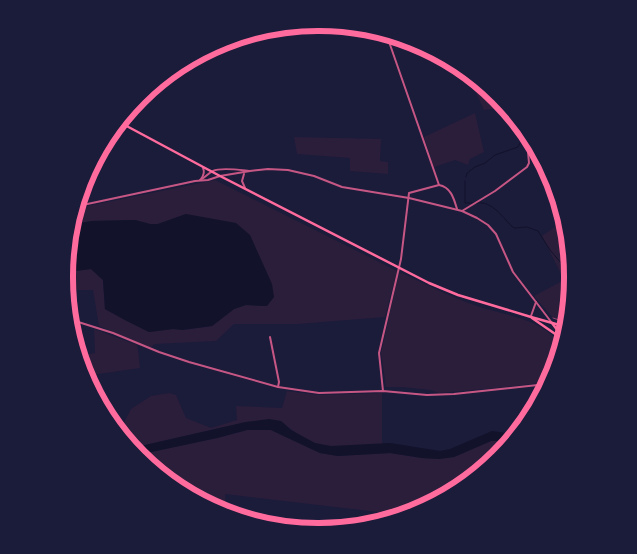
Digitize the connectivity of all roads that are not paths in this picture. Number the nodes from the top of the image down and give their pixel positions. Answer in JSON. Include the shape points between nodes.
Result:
{"nodes":[{"id":1,"x":389,"y":42,"type":"edge"},
{"id":2,"x":125,"y":125,"type":"edge"},
{"id":3,"x":529,"y":151,"type":"edge"},
{"id":4,"x":201,"y":165,"type":"junction"},
{"id":5,"x":212,"y":171,"type":"junction"},
{"id":6,"x":250,"y":171,"type":"junction"},
{"id":7,"x":245,"y":172,"type":"junction"},
{"id":8,"x":220,"y":176,"type":"junction"},
{"id":9,"x":201,"y":179,"type":"junction"},
{"id":10,"x":195,"y":181,"type":"junction"},
{"id":11,"x":439,"y":185,"type":"junction"},
{"id":12,"x":245,"y":188,"type":"junction"},
{"id":13,"x":409,"y":198,"type":"junction"},
{"id":14,"x":84,"y":205,"type":"edge"},
{"id":15,"x":457,"y":209,"type":"junction"},
{"id":16,"x":462,"y":211,"type":"junction"},
{"id":17,"x":400,"y":268,"type":"junction"},
{"id":18,"x":536,"y":302,"type":"junction"},
{"id":19,"x":530,"y":317,"type":"junction"},
{"id":20,"x":77,"y":321,"type":"edge"},
{"id":21,"x":552,"y":323,"type":"junction"},
{"id":22,"x":560,"y":325,"type":"edge"},
{"id":23,"x":558,"y":333,"type":"edge"},
{"id":24,"x":558,"y":335,"type":"edge"},
{"id":25,"x":270,"y":337,"type":"dead end"},
{"id":26,"x":540,"y":385,"type":"edge"},
{"id":27,"x":278,"y":387,"type":"junction"},
{"id":28,"x":383,"y":391,"type":"junction"}],
"edges":[{"from":1,"to":11,"type":"street"},
{"from":2,"to":4,"type":"main road"},
{"from":3,"to":16,"type":"street","via":[[527,167]]},
{"from":4,"to":5,"type":"main road"},
{"from":4,"to":9,"type":"street","via":[[204,171]]},
{"from":5,"to":6,"type":"street"},
{"from":5,"to":8,"type":"main road"},
{"from":5,"to":9,"type":"street"},
{"from":6,"to":7,"type":"street"},
{"from":6,"to":13,"type":"street","via":[[295,171],[342,187]]},
{"from":7,"to":8,"type":"street"},
{"from":7,"to":12,"type":"street","via":[[242,181]]},
{"from":8,"to":10,"type":"street"},
{"from":8,"to":12,"type":"main road"},
{"from":9,"to":10,"type":"street"},
{"from":10,"to":14,"type":"street"},
{"from":11,"to":13,"type":"street","via":[[410,193]]},
{"from":11,"to":15,"type":"street","via":[[450,192]]},
{"from":12,"to":17,"type":"main road"},
{"from":13,"to":15,"type":"street"},
{"from":13,"to":17,"type":"street"},
{"from":15,"to":16,"type":"street"},
{"from":16,"to":18,"type":"street","via":[[483,221],[496,234],[513,272]]},
{"from":17,"to":19,"type":"main road","via":[[458,295]]},
{"from":17,"to":28,"type":"street","via":[[379,353]]},
{"from":18,"to":19,"type":"street"},
{"from":18,"to":21,"type":"street"},
{"from":19,"to":21,"type":"main road"},
{"from":19,"to":24,"type":"main road"},
{"from":20,"to":27,"type":"street","via":[[167,355]]},
{"from":21,"to":22,"type":"main road"},
{"from":21,"to":23,"type":"main road"},
{"from":25,"to":27,"type":"street"},
{"from":26,"to":28,"type":"street","via":[[454,394]]},
{"from":27,"to":28,"type":"street","via":[[318,394]]}]}
